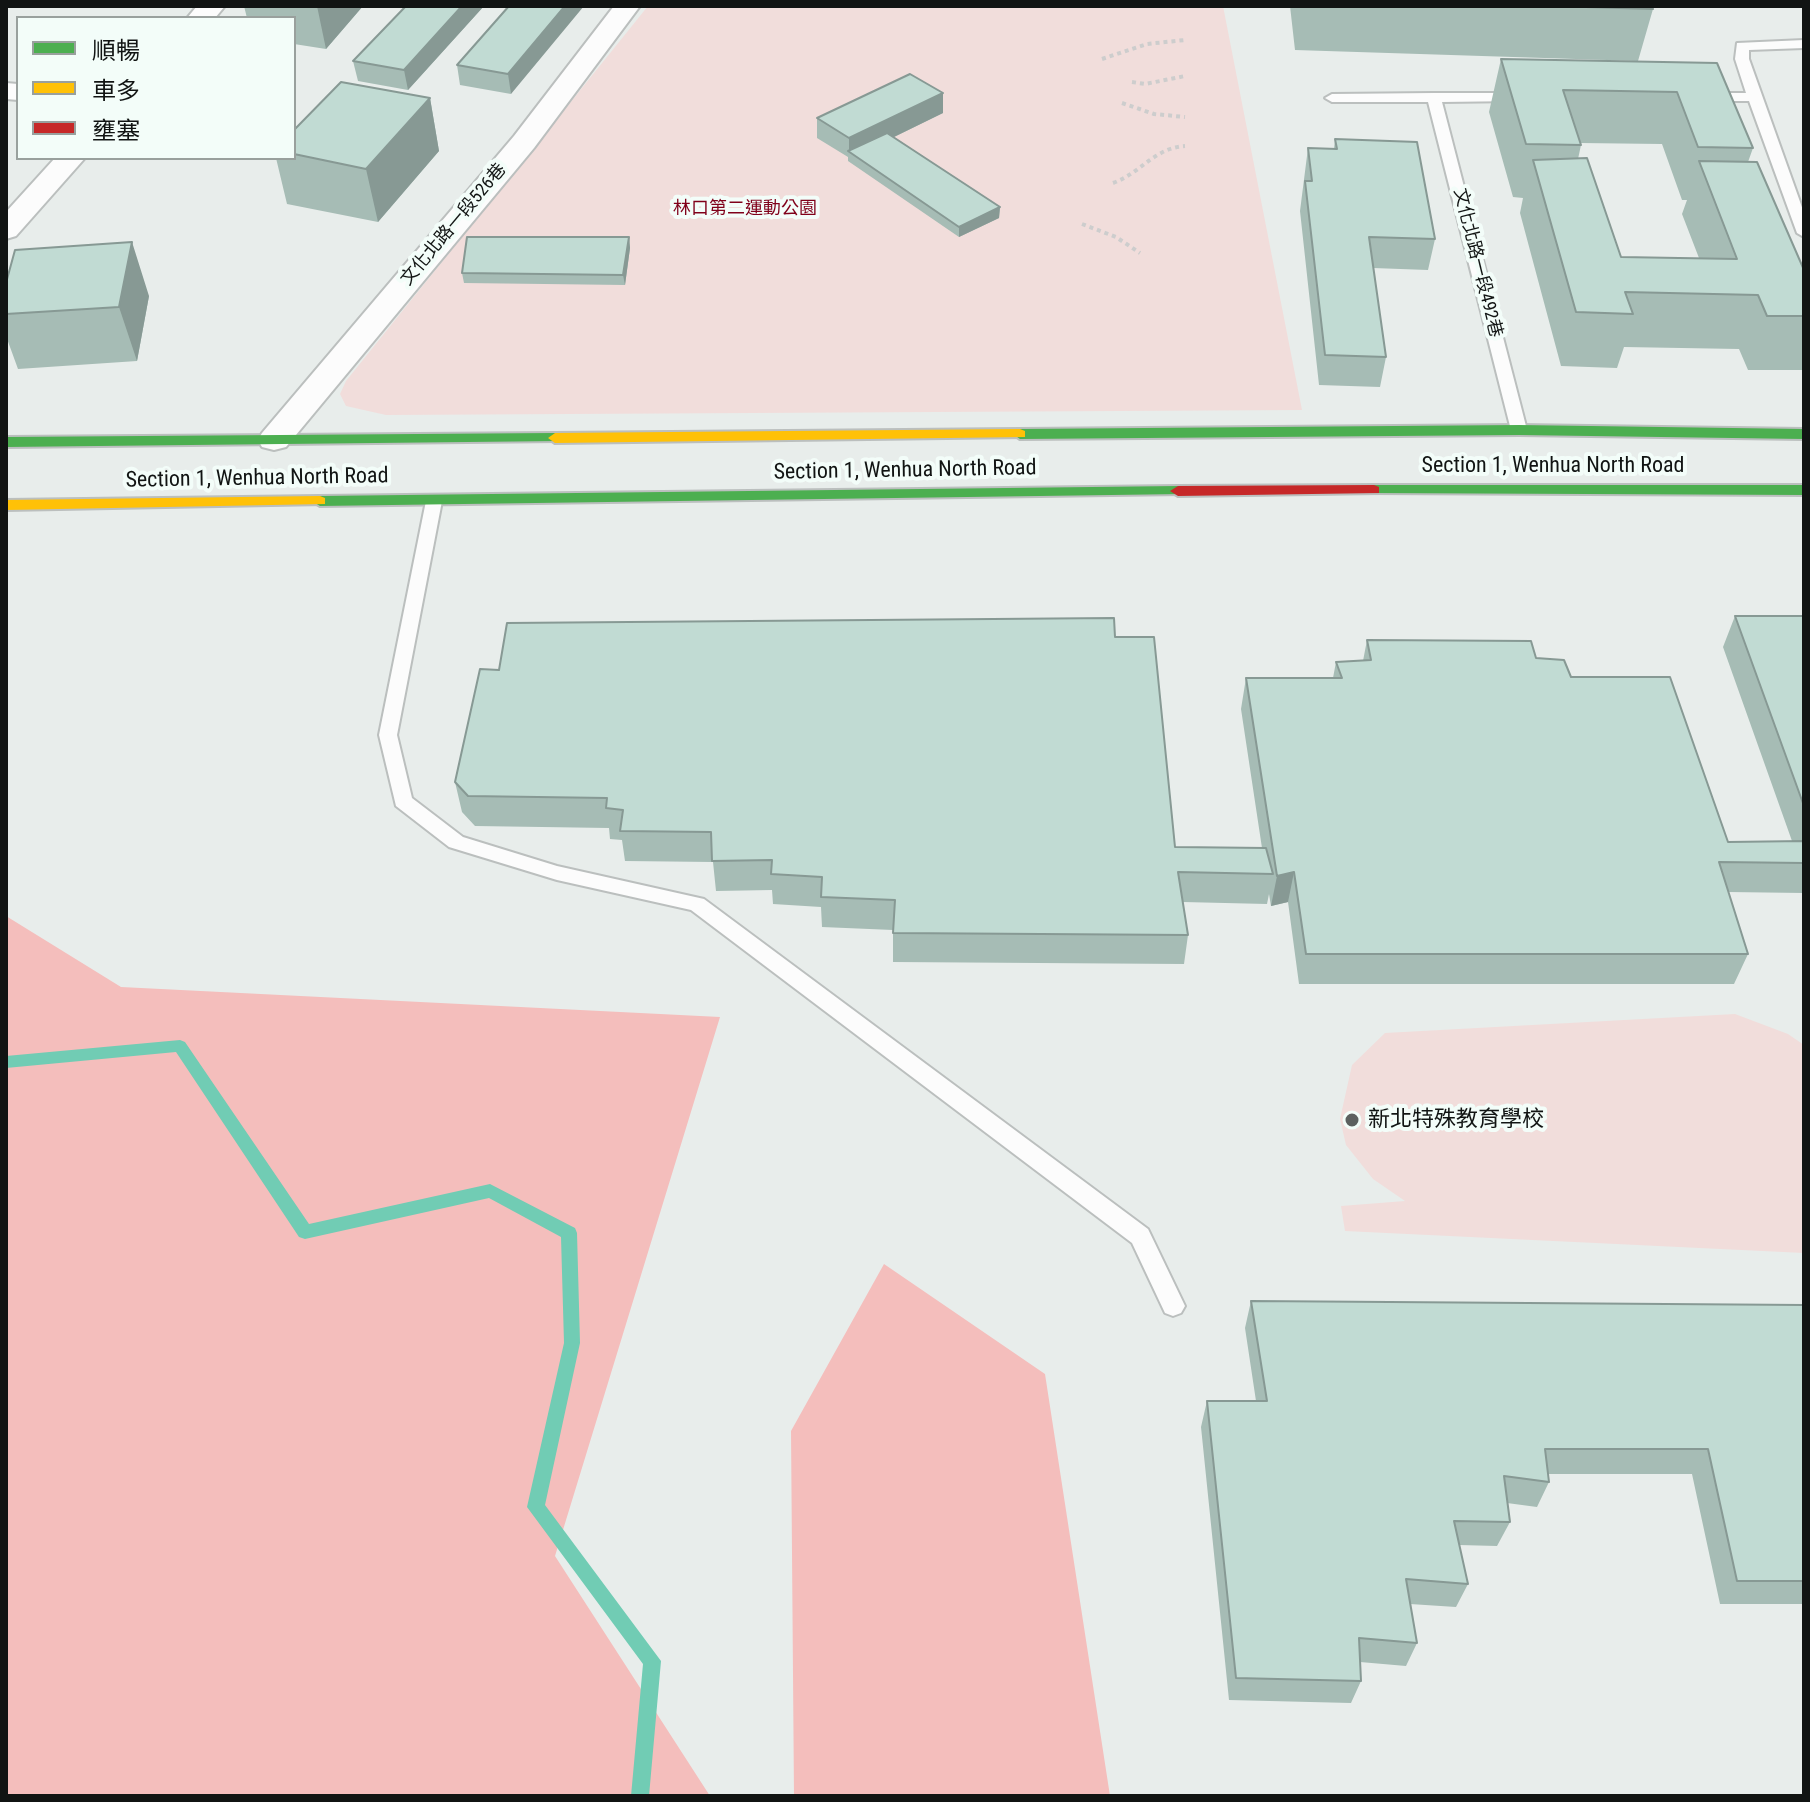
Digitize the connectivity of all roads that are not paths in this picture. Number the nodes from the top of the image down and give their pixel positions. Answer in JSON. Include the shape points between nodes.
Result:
{"nodes":[{"id":1,"x":627,"y":6,"type":"edge"},
{"id":2,"x":1804,"y":44,"type":"edge"},
{"id":3,"x":1434,"y":97,"type":"junction"},
{"id":4,"x":1541,"y":97,"type":"edge"},
{"id":5,"x":1694,"y":97,"type":"edge"},
{"id":6,"x":1755,"y":97,"type":"junction"},
{"id":7,"x":1332,"y":98,"type":"dead end"},
{"id":8,"x":69,"y":160,"type":"edge"},
{"id":9,"x":6,"y":230,"type":"edge"},
{"id":10,"x":1804,"y":233,"type":"edge"},
{"id":11,"x":1519,"y":430,"type":"junction"},
{"id":12,"x":1804,"y":434,"type":"edge"},
{"id":13,"x":274,"y":440,"type":"junction"},
{"id":14,"x":6,"y":442,"type":"edge"},
{"id":15,"x":1804,"y":490,"type":"edge"},
{"id":16,"x":434,"y":501,"type":"junction"},
{"id":17,"x":6,"y":505,"type":"edge"},
{"id":18,"x":1173,"y":1306,"type":"dead end"}],
"edges":[{"from":1,"to":13,"type":"street","name":"文化北路一段526巷","via":[[524,142]]},
{"from":2,"to":6,"type":"lane","via":[[1742,46]]},
{"from":3,"to":4,"type":"lane"},
{"from":3,"to":7,"type":"lane"},
{"from":3,"to":11,"type":"lane","name":"文化北路一段492巷"},
{"from":5,"to":6,"type":"lane"},
{"from":6,"to":10,"type":"lane"},
{"from":8,"to":9,"type":"street"},
{"from":11,"to":12,"type":"main road","name":"Section 1, Wenhua North Road"},
{"from":11,"to":13,"type":"main road","name":"Section 1, Wenhua North Road"},
{"from":13,"to":14,"type":"main road","name":"Section 1, Wenhua North Road"},
{"from":15,"to":16,"type":"main road","name":"Section 1, Wenhua North Road","via":[[1285,490]]},
{"from":16,"to":17,"type":"main road","name":"Section 1, Wenhua North Road"},
{"from":16,"to":18,"type":"lane","via":[[388,735],[403,801],[456,842],[557,873],[697,904],[1140,1236]]}]}
